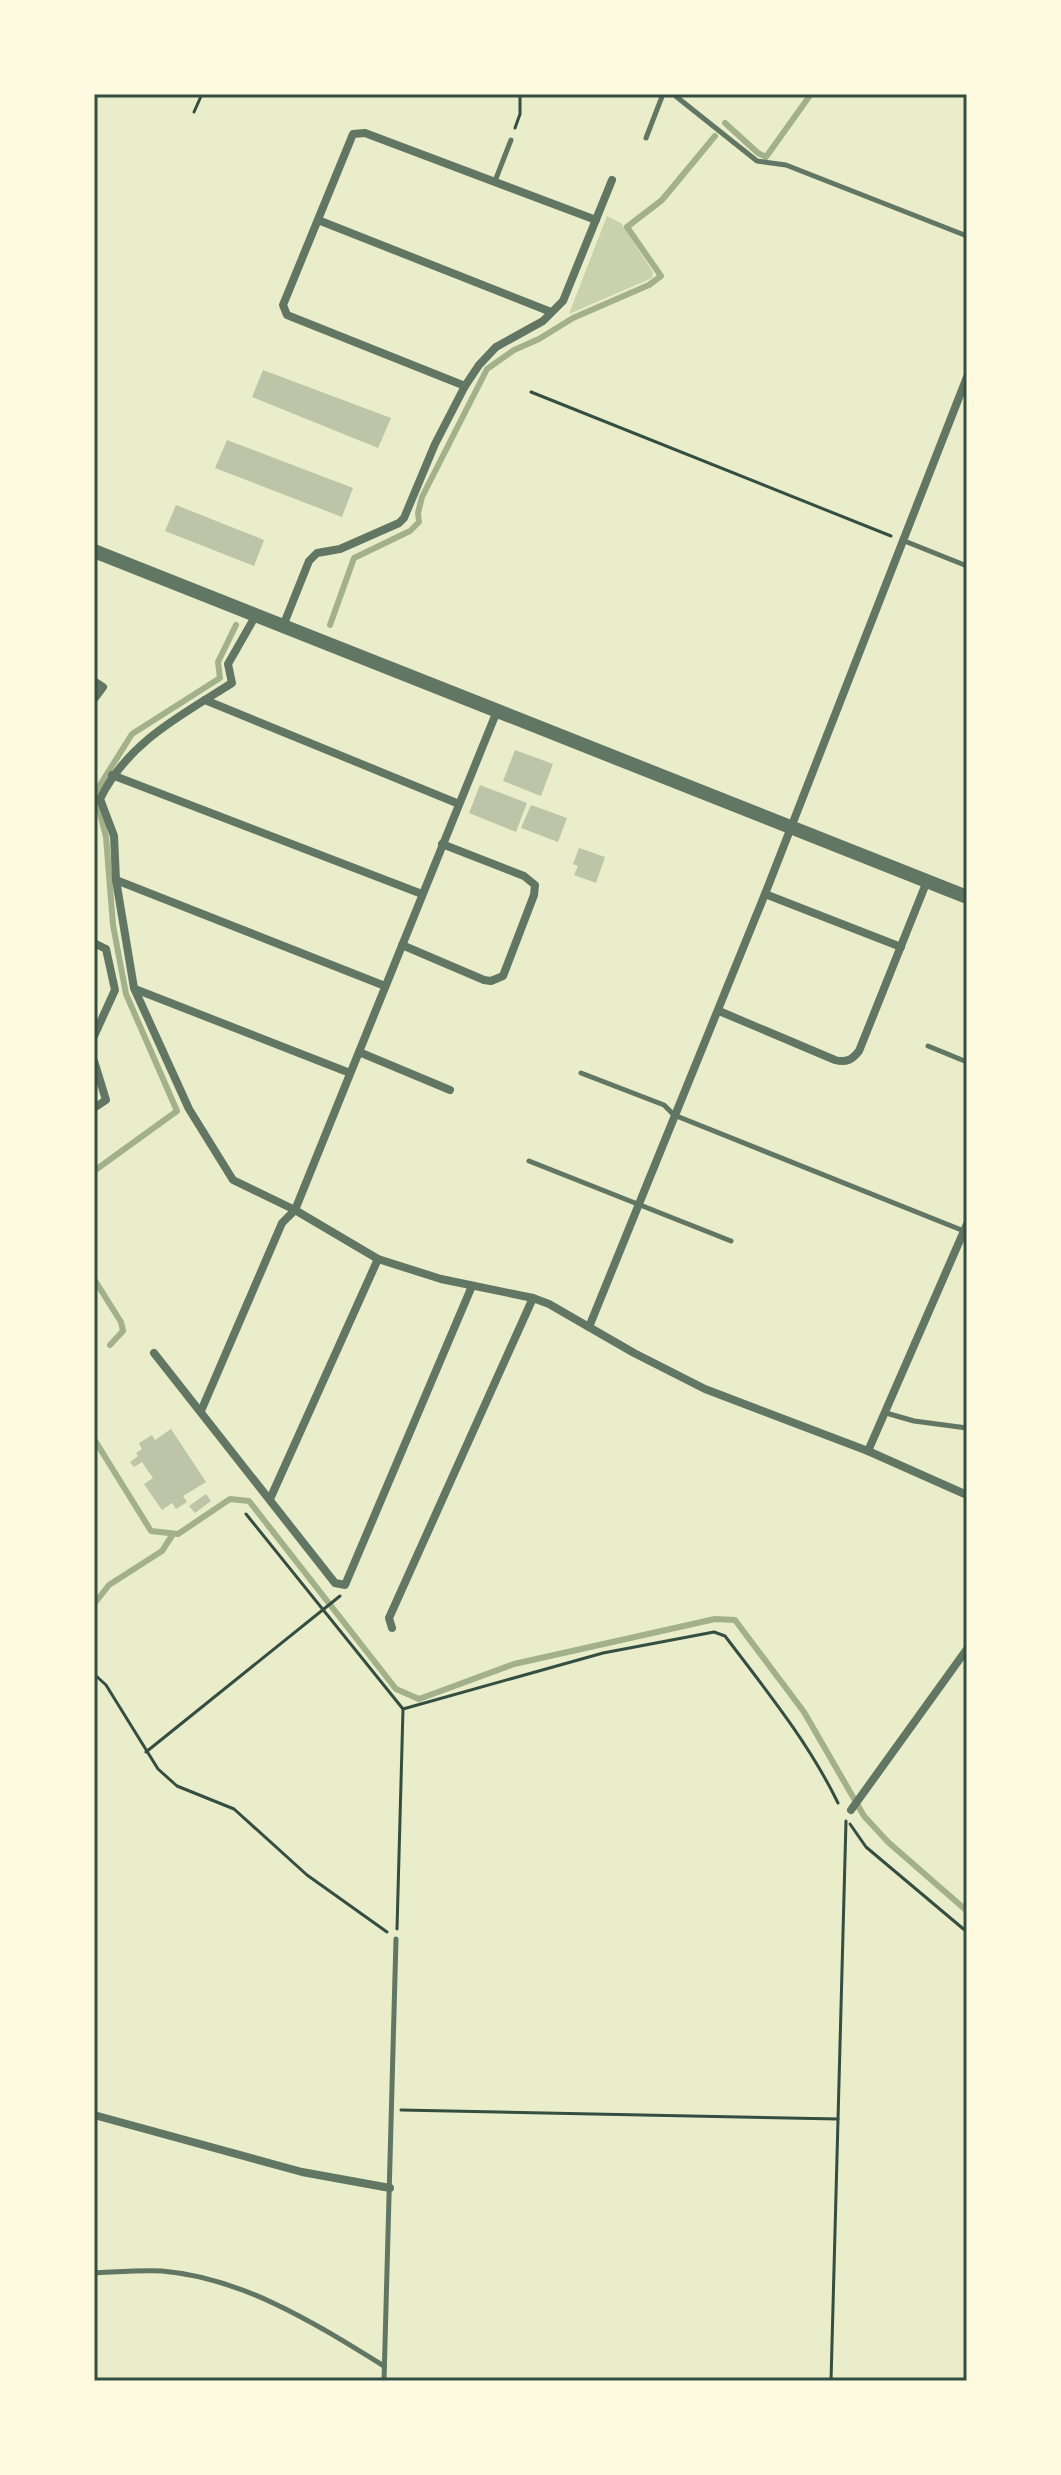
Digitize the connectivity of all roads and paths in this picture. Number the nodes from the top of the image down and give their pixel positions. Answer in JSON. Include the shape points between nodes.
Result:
{"nodes":[{"id":1,"x":202,"y":94,"type":"edge"},
{"id":2,"x":520,"y":94,"type":"edge"},
{"id":3,"x":663,"y":94,"type":"edge"},
{"id":4,"x":673,"y":94,"type":"edge"},
{"id":5,"x":194,"y":112,"type":"dead end"},
{"id":6,"x":646,"y":138,"type":"dead end"},
{"id":7,"x":511,"y":140,"type":"joint"},
{"id":8,"x":612,"y":180,"type":"dead end"},
{"id":9,"x":495,"y":182,"type":"junction"},
{"id":10,"x":318,"y":220,"type":"junction"},
{"id":11,"x":596,"y":220,"type":"junction"},
{"id":12,"x":967,"y":236,"type":"edge"},
{"id":13,"x":551,"y":312,"type":"junction"},
{"id":14,"x":967,"y":377,"type":"edge"},
{"id":15,"x":465,"y":386,"type":"junction"},
{"id":16,"x":531,"y":392,"type":"dead end"},
{"id":17,"x":964,"y":394,"type":"edge"},
{"id":18,"x":902,"y":540,"type":"junction"},
{"id":19,"x":94,"y":551,"type":"edge"},
{"id":20,"x":967,"y":566,"type":"edge"},
{"id":21,"x":257,"y":614,"type":"junction"},
{"id":22,"x":283,"y":626,"type":"junction"},
{"id":23,"x":94,"y":681,"type":"edge"},
{"id":24,"x":94,"y":699,"type":"edge"},
{"id":25,"x":205,"y":700,"type":"junction"},
{"id":26,"x":497,"y":711,"type":"junction"},
{"id":27,"x":112,"y":775,"type":"junction"},
{"id":28,"x":459,"y":804,"type":"junction"},
{"id":29,"x":791,"y":827,"type":"junction"},
{"id":30,"x":442,"y":844,"type":"junction"},
{"id":31,"x":116,"y":880,"type":"junction"},
{"id":32,"x":927,"y":881,"type":"junction"},
{"id":33,"x":422,"y":894,"type":"junction"},
{"id":34,"x":765,"y":894,"type":"junction"},
{"id":35,"x":967,"y":897,"type":"edge"},
{"id":36,"x":94,"y":943,"type":"edge"},
{"id":37,"x":402,"y":945,"type":"junction"},
{"id":38,"x":901,"y":947,"type":"junction"},
{"id":39,"x":385,"y":986,"type":"junction"},
{"id":40,"x":134,"y":988,"type":"junction"},
{"id":41,"x":719,"y":1011,"type":"junction"},
{"id":42,"x":94,"y":1036,"type":"edge"},
{"id":43,"x":928,"y":1046,"type":"dead end"},
{"id":44,"x":359,"y":1052,"type":"junction"},
{"id":45,"x":94,"y":1061,"type":"edge"},
{"id":46,"x":967,"y":1062,"type":"edge"},
{"id":47,"x":350,"y":1073,"type":"junction"},
{"id":48,"x":581,"y":1073,"type":"dead end"},
{"id":49,"x":450,"y":1090,"type":"dead end"},
{"id":50,"x":94,"y":1108,"type":"edge"},
{"id":51,"x":674,"y":1115,"type":"junction"},
{"id":52,"x":529,"y":1161,"type":"dead end"},
{"id":53,"x":640,"y":1204,"type":"junction"},
{"id":54,"x":295,"y":1210,"type":"junction"},
{"id":55,"x":966,"y":1228,"type":"edge"},
{"id":56,"x":731,"y":1241,"type":"dead end"},
{"id":57,"x":378,"y":1259,"type":"junction"},
{"id":58,"x":472,"y":1286,"type":"junction"},
{"id":59,"x":533,"y":1298,"type":"junction"},
{"id":60,"x":589,"y":1327,"type":"junction"},
{"id":61,"x":154,"y":1353,"type":"dead end"},
{"id":62,"x":201,"y":1411,"type":"junction"},
{"id":63,"x":885,"y":1413,"type":"junction"},
{"id":64,"x":967,"y":1428,"type":"edge"},
{"id":65,"x":868,"y":1451,"type":"junction"},
{"id":66,"x":967,"y":1495,"type":"edge"},
{"id":67,"x":270,"y":1499,"type":"junction"},
{"id":68,"x":246,"y":1514,"type":"dead end"},
{"id":69,"x":335,"y":1600,"type":"dead end"},
{"id":70,"x":324,"y":1609,"type":"junction"},
{"id":71,"x":392,"y":1628,"type":"dead end"},
{"id":72,"x":967,"y":1649,"type":"edge"},
{"id":73,"x":94,"y":1674,"type":"edge"},
{"id":74,"x":403,"y":1709,"type":"junction"},
{"id":75,"x":146,"y":1752,"type":"junction"},
{"id":76,"x":848,"y":1814,"type":"junction"},
{"id":77,"x":967,"y":1932,"type":"edge"},
{"id":78,"x":396,"y":1939,"type":"junction"},
{"id":79,"x":393,"y":2110,"type":"junction"},
{"id":80,"x":94,"y":2115,"type":"edge"},
{"id":81,"x":838,"y":2119,"type":"junction"},
{"id":82,"x":390,"y":2188,"type":"junction"},
{"id":83,"x":94,"y":2273,"type":"edge"},
{"id":84,"x":384,"y":2367,"type":"junction"},
{"id":85,"x":384,"y":2381,"type":"edge"},
{"id":86,"x":831,"y":2381,"type":"edge"}],
"edges":[{"from":1,"to":5,"type":"path"},
{"from":2,"to":7,"type":"path"},
{"from":3,"to":6,"type":"lane"},
{"from":4,"to":12,"type":"lane","via":[[757,161],[786,165]]},
{"from":7,"to":9,"type":"lane"},
{"from":8,"to":11,"type":"street"},
{"from":9,"to":10,"type":"street","via":[[365,133],[353,134]]},
{"from":9,"to":11,"type":"street"},
{"from":10,"to":13,"type":"street"},
{"from":10,"to":15,"type":"street","via":[[283,305],[287,315]]},
{"from":11,"to":13,"type":"street","via":[[563,301]]},
{"from":13,"to":15,"type":"street","via":[[496,347]]},
{"from":14,"to":17,"type":"street"},
{"from":15,"to":22,"type":"street","via":[[404,518],[340,549],[317,553]]},
{"from":16,"to":18,"type":"path"},
{"from":17,"to":18,"type":"street"},
{"from":18,"to":20,"type":"lane"},
{"from":18,"to":29,"type":"street"},
{"from":19,"to":21,"type":"street"},
{"from":21,"to":22,"type":"street"},
{"from":21,"to":25,"type":"street","via":[[228,664],[232,683]]},
{"from":22,"to":26,"type":"street"},
{"from":23,"to":24,"type":"street","via":[[103,687]]},
{"from":25,"to":27,"type":"street","via":[[140,744]]},
{"from":25,"to":28,"type":"street"},
{"from":26,"to":28,"type":"street"},
{"from":26,"to":29,"type":"street"},
{"from":27,"to":31,"type":"street","via":[[100,799],[114,836]]},
{"from":27,"to":33,"type":"street"},
{"from":28,"to":30,"type":"street"},
{"from":29,"to":32,"type":"street"},
{"from":29,"to":34,"type":"street"},
{"from":30,"to":33,"type":"street"},
{"from":30,"to":37,"type":"street","via":[[535,885],[503,976],[484,980]]},
{"from":31,"to":39,"type":"street"},
{"from":31,"to":40,"type":"street"},
{"from":32,"to":35,"type":"street"},
{"from":32,"to":38,"type":"street"},
{"from":33,"to":37,"type":"street"},
{"from":34,"to":38,"type":"street"},
{"from":34,"to":41,"type":"street"},
{"from":36,"to":42,"type":"street","via":[[106,949],[115,990]]},
{"from":37,"to":39,"type":"street"},
{"from":38,"to":41,"type":"street","via":[[853,1059],[835,1060]]},
{"from":39,"to":44,"type":"street"},
{"from":40,"to":47,"type":"street"},
{"from":40,"to":54,"type":"street","via":[[189,1109],[233,1180]]},
{"from":41,"to":51,"type":"street"},
{"from":43,"to":46,"type":"lane"},
{"from":44,"to":47,"type":"street"},
{"from":44,"to":49,"type":"street"},
{"from":45,"to":50,"type":"street","via":[[106,1100]]},
{"from":47,"to":54,"type":"street"},
{"from":48,"to":51,"type":"lane","via":[[664,1105]]},
{"from":51,"to":53,"type":"street"},
{"from":51,"to":55,"type":"lane"},
{"from":52,"to":53,"type":"lane"},
{"from":53,"to":56,"type":"lane"},
{"from":53,"to":60,"type":"street"},
{"from":54,"to":57,"type":"street"},
{"from":54,"to":62,"type":"street","via":[[282,1223]]},
{"from":55,"to":63,"type":"street"},
{"from":57,"to":58,"type":"street"},
{"from":57,"to":67,"type":"street"},
{"from":58,"to":59,"type":"street"},
{"from":58,"to":67,"type":"street","via":[[345,1585],[335,1583]]},
{"from":59,"to":60,"type":"street"},
{"from":59,"to":71,"type":"street","via":[[389,1618]]},
{"from":60,"to":65,"type":"street","via":[[705,1389]]},
{"from":61,"to":62,"type":"street"},
{"from":62,"to":67,"type":"street"},
{"from":63,"to":64,"type":"lane"},
{"from":63,"to":65,"type":"street"},
{"from":65,"to":66,"type":"street"},
{"from":68,"to":70,"type":"path"},
{"from":69,"to":70,"type":"path"},
{"from":70,"to":74,"type":"path"},
{"from":70,"to":75,"type":"path"},
{"from":72,"to":76,"type":"street"},
{"from":73,"to":75,"type":"path"},
{"from":74,"to":76,"type":"path","via":[[603,1653],[714,1632],[725,1636],[794,1728]]},
{"from":74,"to":78,"type":"path"},
{"from":75,"to":78,"type":"path","via":[[177,1786],[234,1809],[307,1875]]},
{"from":76,"to":77,"type":"path","via":[[866,1847]]},
{"from":76,"to":81,"type":"path"},
{"from":78,"to":79,"type":"lane"},
{"from":79,"to":81,"type":"path"},
{"from":79,"to":82,"type":"lane"},
{"from":80,"to":82,"type":"street","via":[[302,2172]]},
{"from":81,"to":86,"type":"path"},
{"from":82,"to":84,"type":"lane"},
{"from":83,"to":84,"type":"lane","via":[[164,2271],[232,2285]]},
{"from":84,"to":85,"type":"lane"}]}
